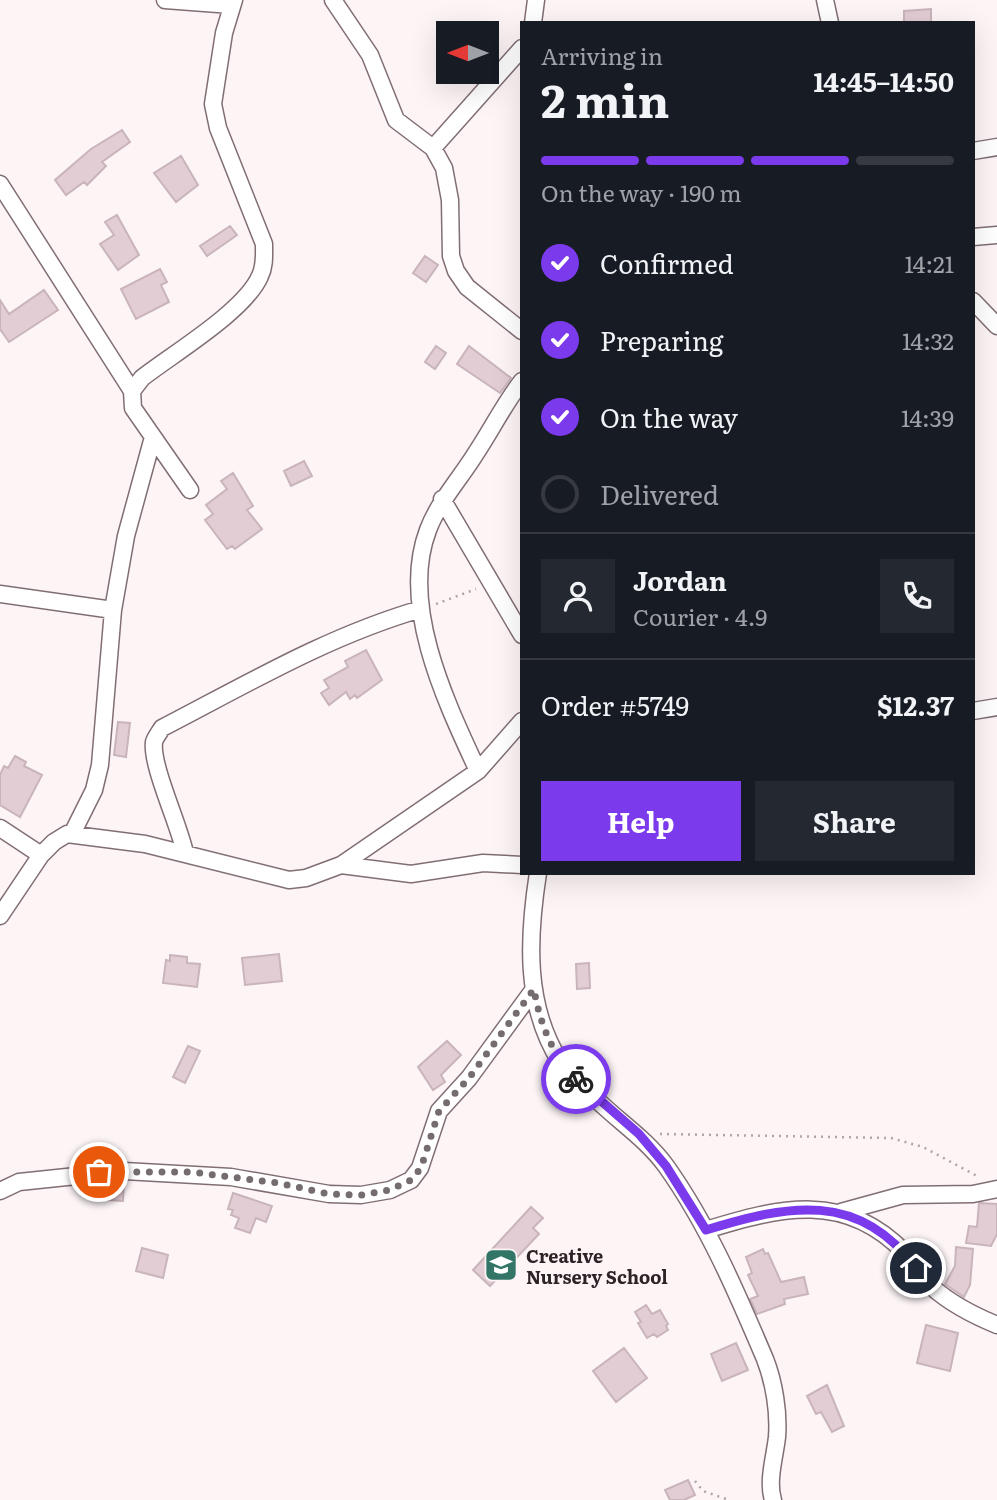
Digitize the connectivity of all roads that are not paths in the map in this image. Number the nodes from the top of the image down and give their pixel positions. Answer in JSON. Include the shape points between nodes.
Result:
{"nodes":[{"id":1,"x":165,"y":0,"type":"edge"},
{"id":2,"x":333,"y":0,"type":"edge"},
{"id":3,"x":536,"y":0,"type":"edge"},
{"id":4,"x":825,"y":0,"type":"edge"},
{"id":5,"x":232,"y":2,"type":"edge"},
{"id":6,"x":533,"y":21,"type":"edge"},
{"id":7,"x":830,"y":21,"type":"edge"},
{"id":8,"x":520,"y":50,"type":"edge"},
{"id":9,"x":997,"y":147,"type":"edge"},
{"id":10,"x":433,"y":148,"type":"junction"},
{"id":11,"x":975,"y":151,"type":"edge"},
{"id":12,"x":0,"y":184,"type":"edge"},
{"id":13,"x":997,"y":236,"type":"edge"},
{"id":14,"x":975,"y":237,"type":"edge"},
{"id":15,"x":975,"y":303,"type":"edge"},
{"id":16,"x":997,"y":326,"type":"edge"},
{"id":17,"x":520,"y":329,"type":"edge"},
{"id":18,"x":520,"y":384,"type":"edge"},
{"id":19,"x":132,"y":391,"type":"junction"},
{"id":20,"x":153,"y":437,"type":"junction"},
{"id":21,"x":190,"y":490,"type":"dead end"},
{"id":22,"x":442,"y":499,"type":"junction"},
{"id":23,"x":0,"y":594,"type":"edge"},
{"id":24,"x":113,"y":610,"type":"junction"},
{"id":25,"x":421,"y":610,"type":"junction"},
{"id":26,"x":520,"y":632,"type":"edge"},
{"id":27,"x":997,"y":707,"type":"edge"},
{"id":28,"x":975,"y":711,"type":"edge"},
{"id":29,"x":520,"y":723,"type":"edge"},
{"id":30,"x":478,"y":771,"type":"junction"},
{"id":31,"x":0,"y":828,"type":"edge"},
{"id":32,"x":72,"y":834,"type":"junction"},
{"id":33,"x":185,"y":853,"type":"junction"},
{"id":34,"x":41,"y":855,"type":"junction"},
{"id":35,"x":341,"y":865,"type":"junction"},
{"id":36,"x":520,"y":865,"type":"edge"},
{"id":37,"x":538,"y":875,"type":"edge"},
{"id":38,"x":0,"y":916,"type":"edge"},
{"id":39,"x":534,"y":989,"type":"junction"},
{"id":40,"x":997,"y":1189,"type":"edge"},
{"id":41,"x":0,"y":1191,"type":"edge"},
{"id":42,"x":841,"y":1212,"type":"junction"},
{"id":43,"x":706,"y":1230,"type":"junction"},
{"id":44,"x":997,"y":1325,"type":"edge"},
{"id":45,"x":773,"y":1500,"type":"edge"}],
"edges":[{"from":1,"to":5,"type":"street"},
{"from":2,"to":10,"type":"street","via":[[370,55],[397,120]]},
{"from":3,"to":6,"type":"street"},
{"from":4,"to":7,"type":"street"},
{"from":5,"to":19,"type":"street","via":[[213,104],[218,128],[264,244],[264,262],[259,278],[233,310],[142,378]]},
{"from":8,"to":10,"type":"street"},
{"from":9,"to":11,"type":"street"},
{"from":10,"to":17,"type":"street","via":[[444,168],[450,200],[451,256],[456,271],[467,287]]},
{"from":12,"to":19,"type":"street"},
{"from":13,"to":14,"type":"street"},
{"from":15,"to":16,"type":"street"},
{"from":18,"to":22,"type":"street"},
{"from":19,"to":20,"type":"street","via":[[133,408]]},
{"from":20,"to":21,"type":"street"},
{"from":20,"to":24,"type":"street","via":[[126,537]]},
{"from":22,"to":25,"type":"street","via":[[427,532],[421,562]]},
{"from":22,"to":26,"type":"street"},
{"from":23,"to":24,"type":"street"},
{"from":24,"to":32,"type":"street","via":[[100,765],[94,790]]},
{"from":25,"to":30,"type":"street","via":[[437,674]]},
{"from":25,"to":33,"type":"street","via":[[375,623],[311,650],[162,728],[154,740],[155,757]]},
{"from":27,"to":28,"type":"street"},
{"from":29,"to":30,"type":"street"},
{"from":30,"to":35,"type":"street"},
{"from":31,"to":34,"type":"street"},
{"from":32,"to":33,"type":"street"},
{"from":32,"to":34,"type":"street","via":[[59,837]]},
{"from":33,"to":35,"type":"street","via":[[289,880]]},
{"from":34,"to":38,"type":"street"},
{"from":35,"to":36,"type":"street","via":[[411,874],[483,863]]},
{"from":37,"to":39,"type":"street","via":[[531,945]]},
{"from":39,"to":41,"type":"street","via":[[439,1111],[421,1168],[411,1180],[390,1190],[329,1194],[231,1177],[124,1171],[19,1182]]},
{"from":39,"to":43,"type":"street","via":[[545,1031],[563,1065],[639,1134],[666,1166]]},
{"from":40,"to":42,"type":"street","via":[[903,1195]]},
{"from":42,"to":43,"type":"street","via":[[795,1208]]},
{"from":42,"to":44,"type":"street","via":[[886,1236],[950,1301]]},
{"from":43,"to":45,"type":"street","via":[[766,1362],[773,1388],[777,1433]]}]}
